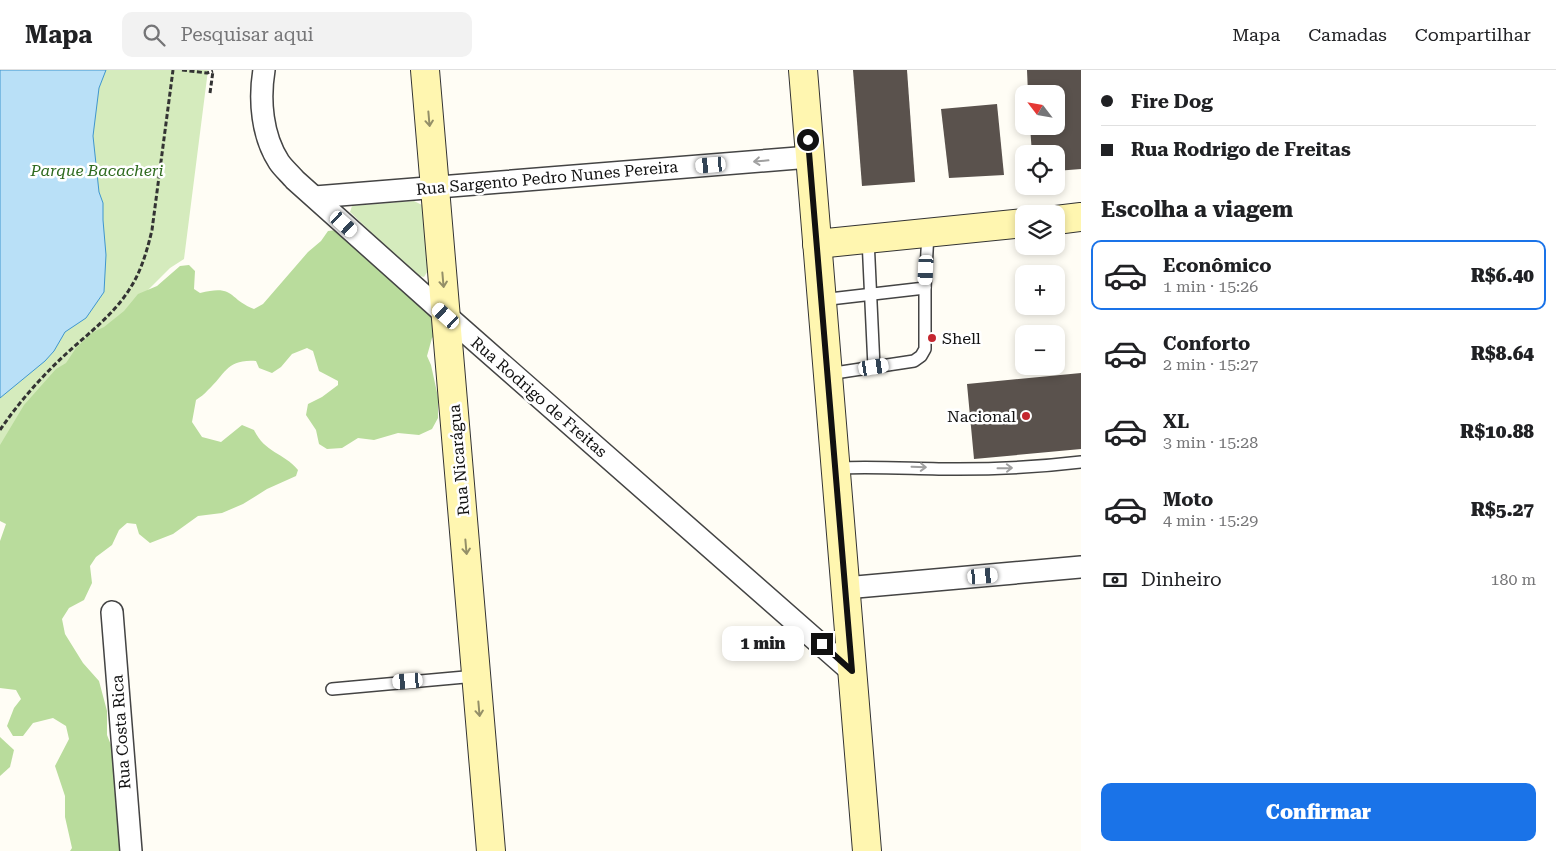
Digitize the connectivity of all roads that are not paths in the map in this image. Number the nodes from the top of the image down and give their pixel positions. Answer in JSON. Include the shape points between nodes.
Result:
{"nodes":[{"id":1,"x":264,"y":70,"type":"edge"},
{"id":2,"x":425,"y":70,"type":"edge"},
{"id":3,"x":803,"y":70,"type":"edge"},
{"id":4,"x":810,"y":157,"type":"junction"},
{"id":5,"x":435,"y":188,"type":"junction"},
{"id":6,"x":315,"y":198,"type":"junction"},
{"id":7,"x":1081,"y":218,"type":"edge"},
{"id":8,"x":1065,"y":219,"type":"edge"},
{"id":9,"x":1015,"y":224,"type":"edge"},
{"id":10,"x":928,"y":233,"type":"junction"},
{"id":11,"x":868,"y":239,"type":"junction"},
{"id":12,"x":817,"y":244,"type":"junction"},
{"id":13,"x":925,"y":288,"type":"junction"},
{"id":14,"x":870,"y":295,"type":"junction"},
{"id":15,"x":821,"y":300,"type":"junction"},
{"id":16,"x":446,"y":316,"type":"junction"},
{"id":17,"x":874,"y":367,"type":"junction"},
{"id":18,"x":828,"y":374,"type":"junction"},
{"id":19,"x":1081,"y":462,"type":"edge"},
{"id":20,"x":835,"y":468,"type":"junction"},
{"id":21,"x":1081,"y":567,"type":"edge"},
{"id":22,"x":845,"y":588,"type":"junction"},
{"id":23,"x":112,"y":612,"type":"dead end"},
{"id":24,"x":852,"y":671,"type":"junction"},
{"id":25,"x":476,"y":676,"type":"junction"},
{"id":26,"x":332,"y":689,"type":"dead end"},
{"id":27,"x":131,"y":851,"type":"edge"},
{"id":28,"x":491,"y":851,"type":"edge"},
{"id":29,"x":866,"y":851,"type":"edge"}],
"edges":[{"from":1,"to":6,"type":"street","name":"Rua Rodrigo de Freitas","via":[[262,99],[270,143],[279,162]]},
{"from":2,"to":5,"type":"main road","name":"Rua Nicarágua","one_way":true},
{"from":3,"to":4,"type":"main road"},
{"from":4,"to":5,"type":"street","name":"Rua Sargento Pedro Nunes Pereira","one_way":true},
{"from":4,"to":12,"type":"main road"},
{"from":5,"to":6,"type":"street","name":"Rua Sargento Pedro Nunes Pereira"},
{"from":5,"to":16,"type":"main road","name":"Rua Nicarágua","one_way":true},
{"from":6,"to":16,"type":"street","name":"Rua Rodrigo de Freitas"},
{"from":7,"to":8,"type":"main road"},
{"from":9,"to":10,"type":"main road"},
{"from":10,"to":11,"type":"main road"},
{"from":10,"to":13,"type":"lane"},
{"from":11,"to":12,"type":"main road"},
{"from":11,"to":14,"type":"lane"},
{"from":12,"to":15,"type":"main road"},
{"from":13,"to":14,"type":"lane"},
{"from":13,"to":17,"type":"lane","via":[[925,349],[921,356],[914,361]]},
{"from":14,"to":15,"type":"lane"},
{"from":14,"to":17,"type":"lane"},
{"from":15,"to":18,"type":"main road"},
{"from":16,"to":24,"type":"street","name":"Rua Rodrigo de Freitas"},
{"from":16,"to":25,"type":"main road","name":"Rua Nicarágua","one_way":true},
{"from":17,"to":18,"type":"lane"},
{"from":18,"to":20,"type":"main road"},
{"from":20,"to":19,"type":"lane","one_way":true,"via":[[956,469]]},
{"from":20,"to":22,"type":"main road"},
{"from":21,"to":22,"type":"street"},
{"from":22,"to":24,"type":"main road"},
{"from":23,"to":27,"type":"street","name":"Rua Costa Rica"},
{"from":24,"to":29,"type":"main road"},
{"from":25,"to":26,"type":"lane"},
{"from":25,"to":28,"type":"main road","name":"Rua Nicarágua","one_way":true}]}
